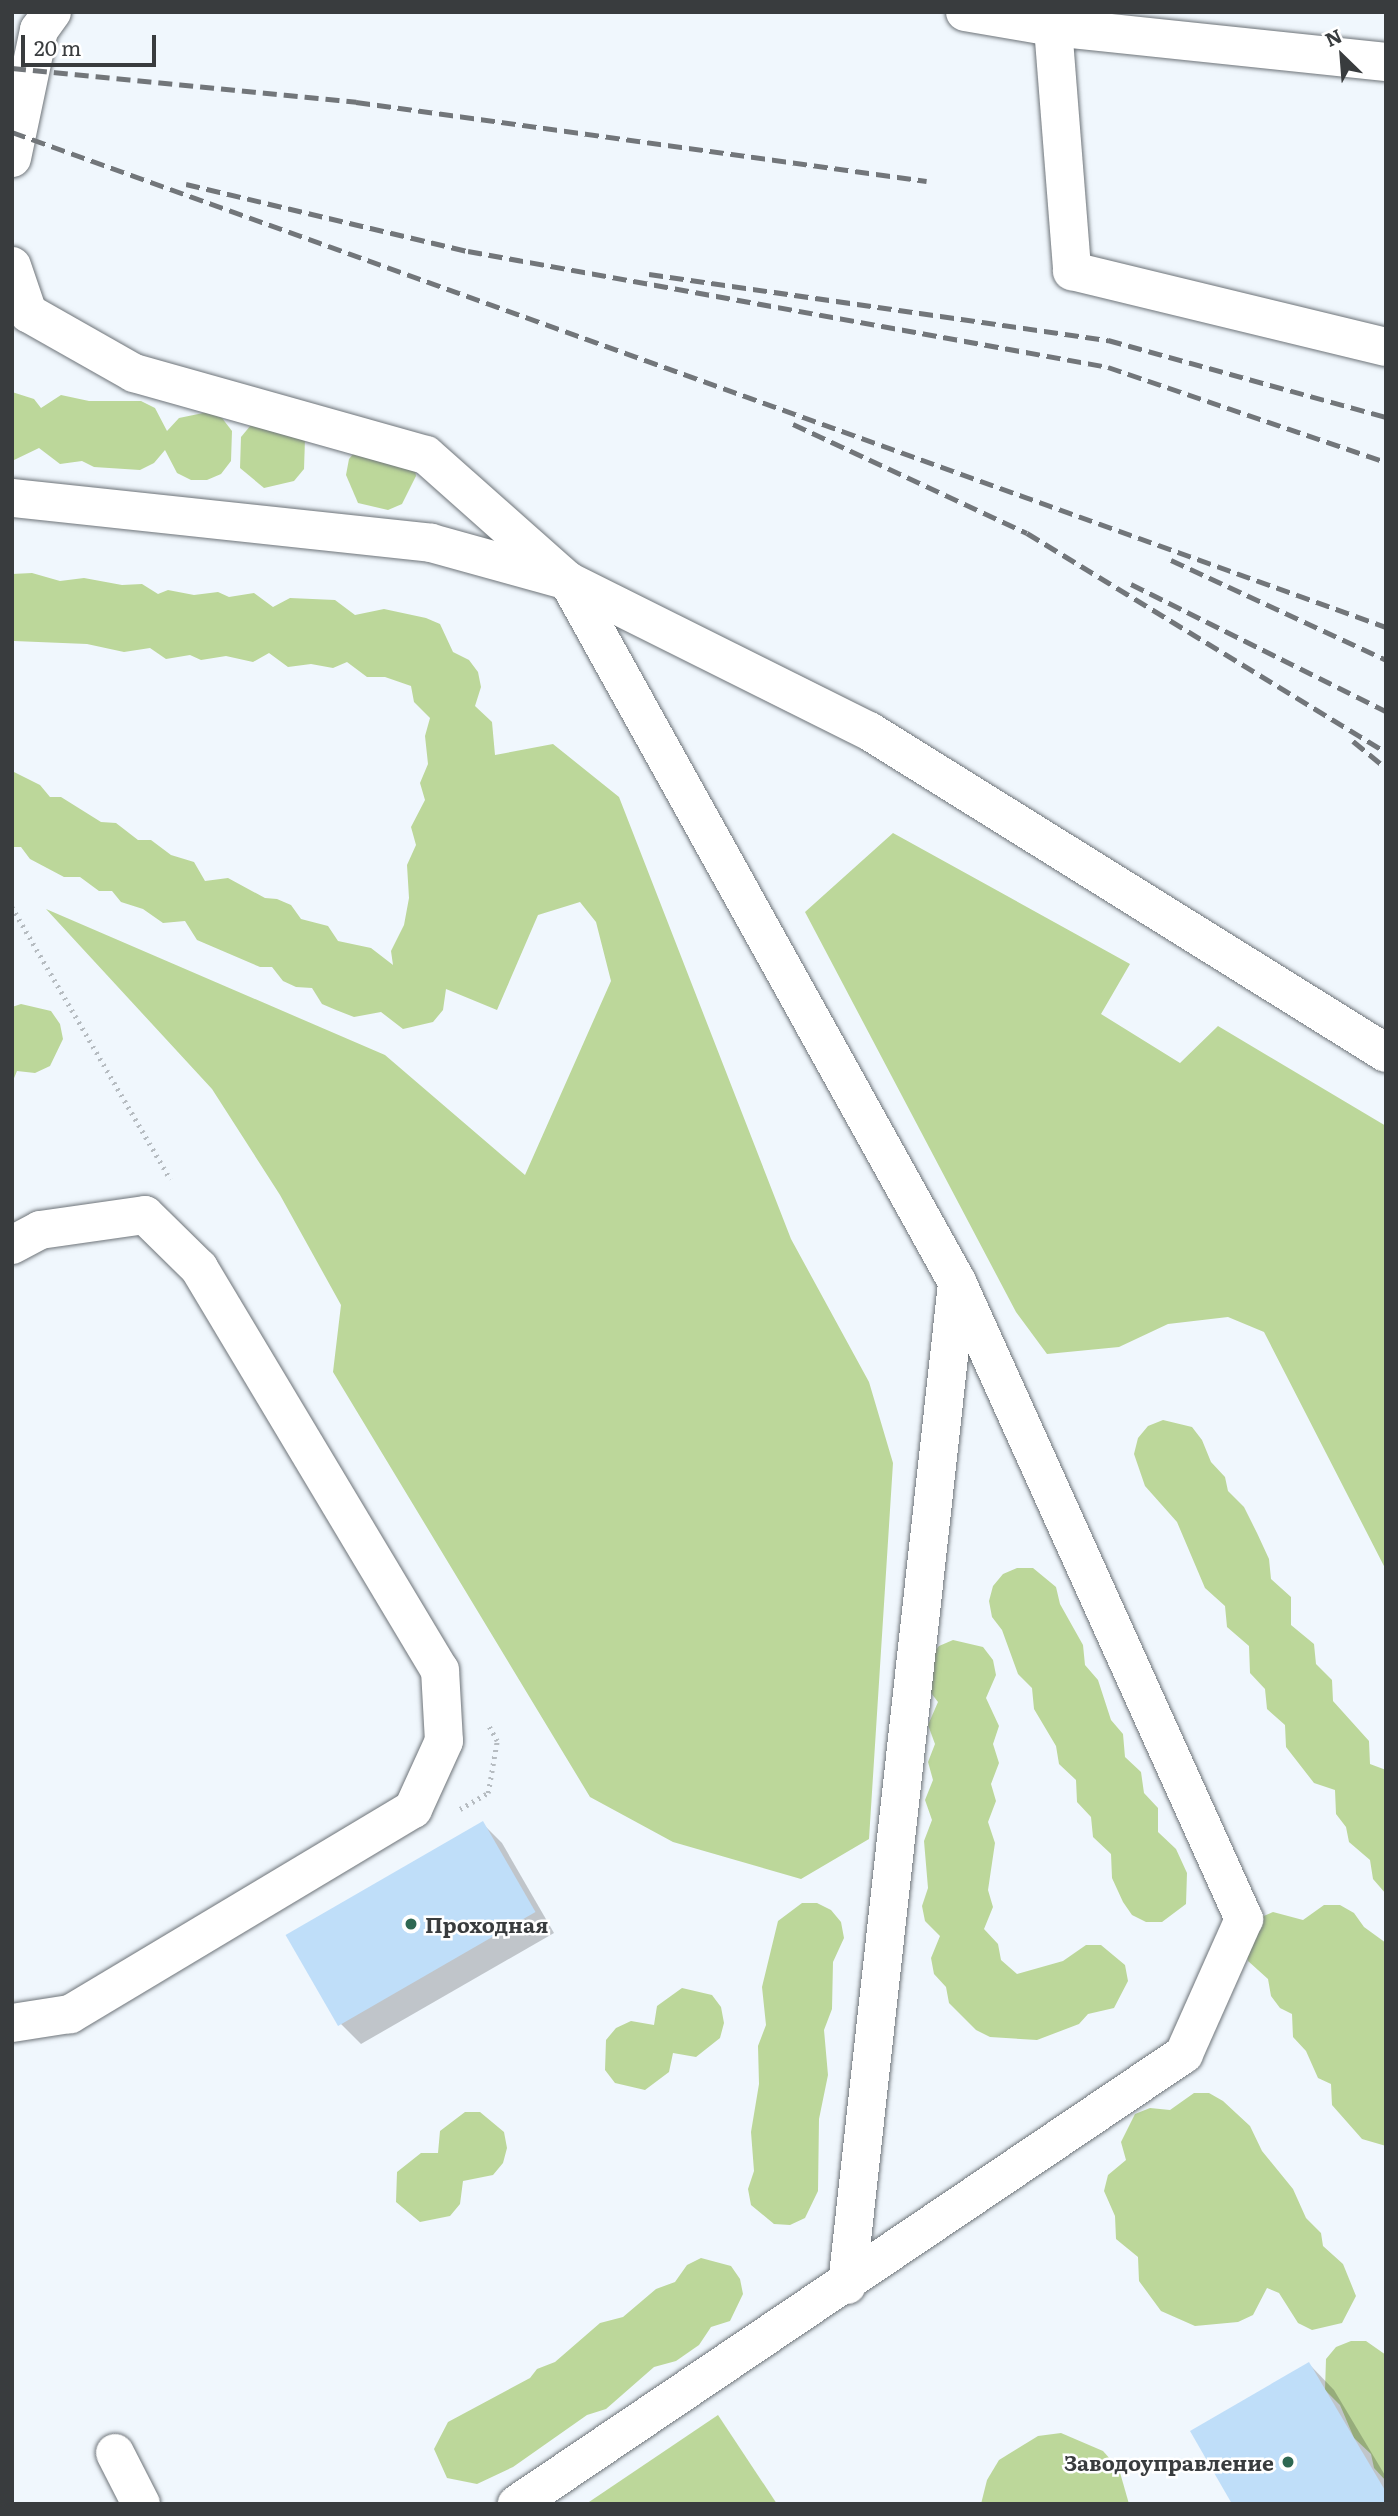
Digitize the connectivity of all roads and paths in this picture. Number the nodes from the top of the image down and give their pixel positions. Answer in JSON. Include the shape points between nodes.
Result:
{"nodes":[{"id":1,"x":965,"y":12,"type":"edge"},
{"id":2,"x":46,"y":18,"type":"edge"},
{"id":3,"x":1053,"y":27,"type":"junction"},
{"id":4,"x":1386,"y":38,"type":"edge"},
{"id":5,"x":1328,"y":55,"type":"junction"},
{"id":6,"x":1386,"y":62,"type":"edge"},
{"id":7,"x":12,"y":158,"type":"edge"},
{"id":8,"x":12,"y":266,"type":"edge"},
{"id":9,"x":1386,"y":348,"type":"edge"},
{"id":10,"x":12,"y":498,"type":"edge"},
{"id":11,"x":568,"y":581,"type":"junction"},
{"id":12,"x":1386,"y":1053,"type":"edge"},
{"id":13,"x":12,"y":1245,"type":"edge"},
{"id":14,"x":957,"y":1282,"type":"junction"},
{"id":15,"x":12,"y":2023,"type":"edge"},
{"id":16,"x":846,"y":2286,"type":"junction"},
{"id":17,"x":115,"y":2453,"type":"dead end"},
{"id":18,"x":141,"y":2504,"type":"edge"},
{"id":19,"x":517,"y":2504,"type":"edge"}],
"edges":[{"from":1,"to":3,"type":"lane"},
{"from":2,"to":7,"type":"lane"},
{"from":3,"to":5,"type":"lane"},
{"from":3,"to":9,"type":"lane","via":[[1072,271]]},
{"from":4,"to":5,"type":"lane"},
{"from":5,"to":6,"type":"lane"},
{"from":8,"to":11,"type":"lane","via":[[28,313],[134,373],[426,455]]},
{"from":10,"to":11,"type":"lane","via":[[430,543]]},
{"from":11,"to":12,"type":"lane","via":[[869,731]]},
{"from":11,"to":14,"type":"lane"},
{"from":13,"to":15,"type":"lane","via":[[40,1230],[145,1215],[199,1268],[440,1670],[444,1741],[413,1810],[69,2014]]},
{"from":14,"to":16,"type":"lane"},
{"from":14,"to":16,"type":"lane","via":[[1244,1919],[1184,2054]]},
{"from":16,"to":19,"type":"lane"},
{"from":17,"to":18,"type":"lane"}]}
